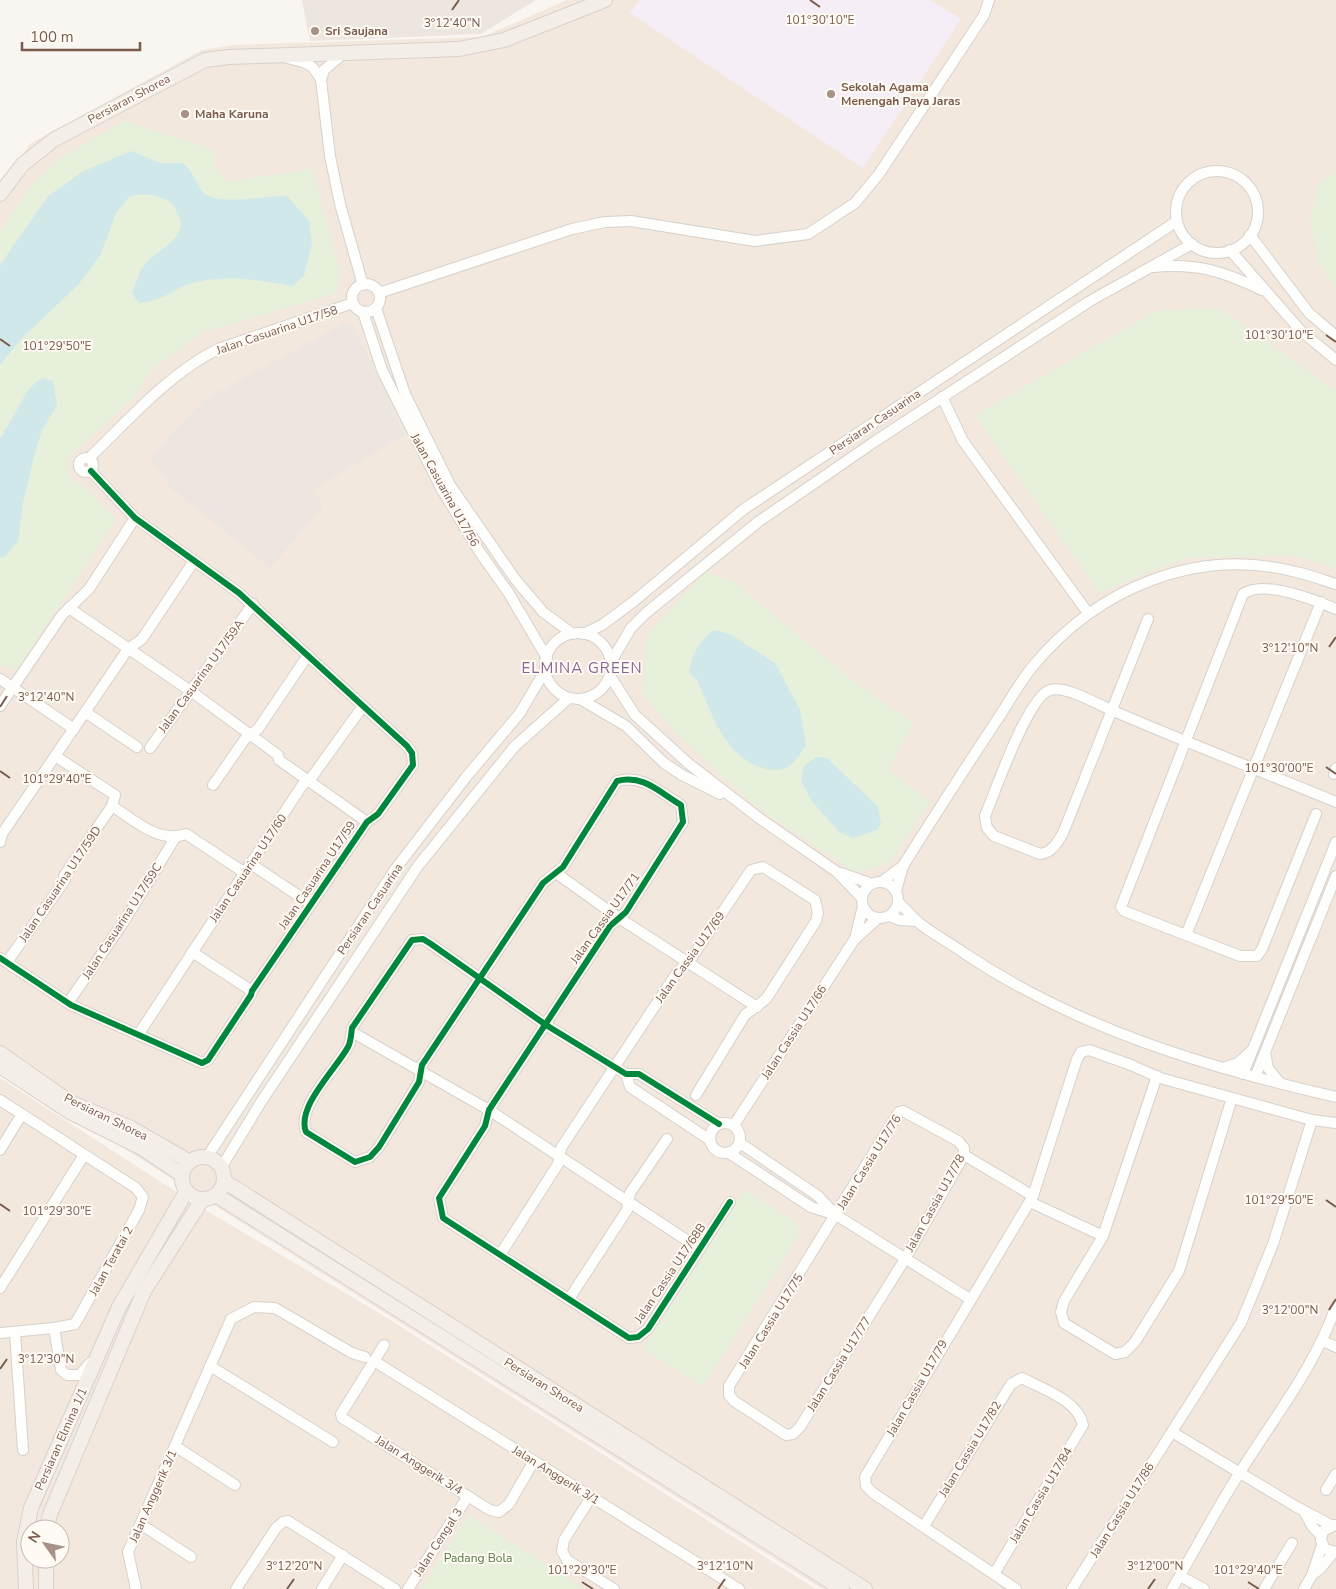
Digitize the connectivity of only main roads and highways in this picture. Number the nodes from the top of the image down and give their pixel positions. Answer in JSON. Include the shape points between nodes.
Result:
{"nodes":[{"id":1,"x":605,"y":0,"type":"edge"},
{"id":2,"x":0,"y":194,"type":"edge"},
{"id":3,"x":0,"y":1053,"type":"edge"},
{"id":4,"x":0,"y":1066,"type":"edge"},
{"id":5,"x":190,"y":1162,"type":"junction"},
{"id":6,"x":223,"y":1174,"type":"junction"},
{"id":7,"x":182,"y":1175,"type":"junction"},
{"id":8,"x":186,"y":1192,"type":"junction"},
{"id":9,"x":216,"y":1195,"type":"junction"},
{"id":10,"x":202,"y":1200,"type":"junction"},
{"id":11,"x":48,"y":1519,"type":"edge"},
{"id":12,"x":46,"y":1569,"type":"edge"},
{"id":13,"x":26,"y":1589,"type":"edge"},
{"id":14,"x":46,"y":1589,"type":"edge"},
{"id":15,"x":842,"y":1589,"type":"edge"},
{"id":16,"x":865,"y":1589,"type":"edge"}],
"edges":[{"from":1,"to":2,"type":"main road","name":"Persiaran Shorea","via":[[504,40],[459,49],[205,60],[55,138],[23,164]]},
{"from":3,"to":5,"type":"main road","name":"Persiaran Shorea","via":[[70,1102],[131,1128]]},
{"from":4,"to":7,"type":"main road","name":"Persiaran Shorea","via":[[70,1112],[142,1148]]},
{"from":5,"to":6,"type":"main road","via":[[207,1158]]},
{"from":5,"to":7,"type":"main road"},
{"from":6,"to":9,"type":"main road"},
{"from":6,"to":16,"type":"main road","name":"Persiaran Shorea"},
{"from":7,"to":8,"type":"main road"},
{"from":8,"to":10,"type":"main road"},
{"from":8,"to":13,"type":"main road","name":"Persiaran Elmina 1/1","via":[[119,1307],[27,1519],[24,1542]]},
{"from":9,"to":10,"type":"main road"},
{"from":9,"to":15,"type":"main road","name":"Persiaran Shorea"},
{"from":10,"to":11,"type":"main road","name":"Persiaran Elmina 1/1","via":[[144,1291]]},
{"from":12,"to":14,"type":"main road"}]}
